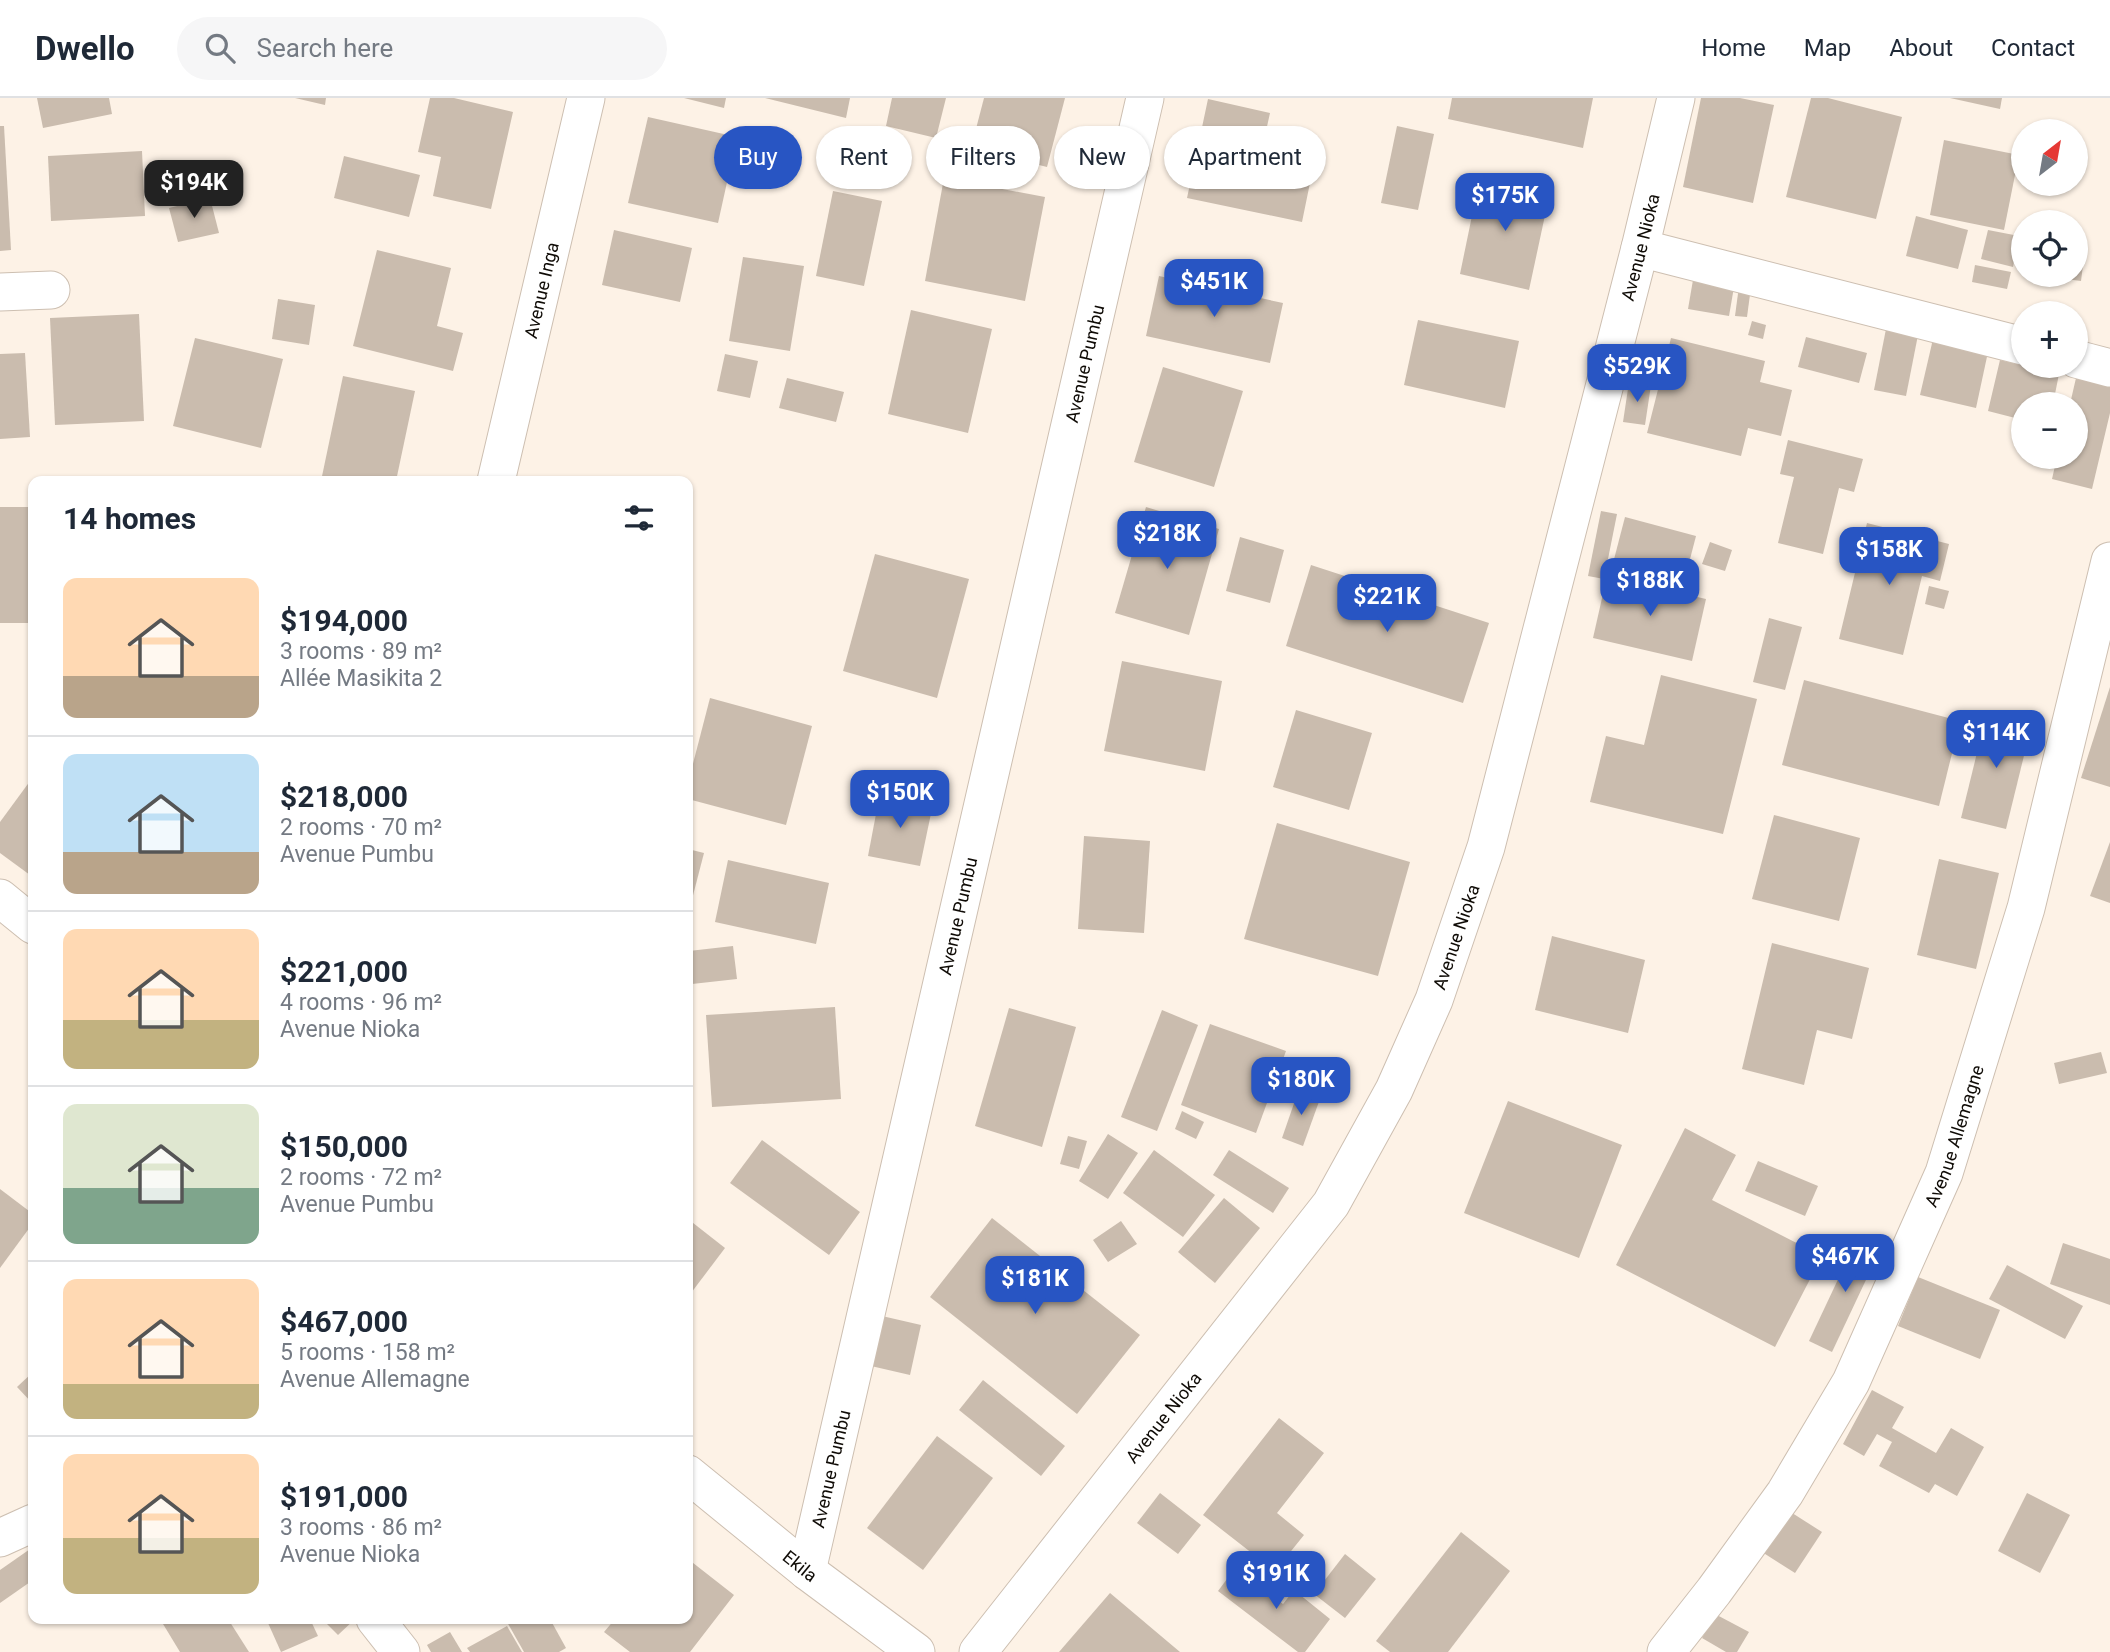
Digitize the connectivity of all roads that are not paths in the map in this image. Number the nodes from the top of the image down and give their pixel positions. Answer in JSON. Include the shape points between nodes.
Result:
{"nodes":[{"id":1,"x":586,"y":98,"type":"edge"},
{"id":2,"x":1145,"y":98,"type":"edge"},
{"id":3,"x":1676,"y":98,"type":"edge"},
{"id":4,"x":1640,"y":248,"type":"junction"},
{"id":5,"x":51,"y":290,"type":"dead end"},
{"id":6,"x":0,"y":292,"type":"edge"},
{"id":7,"x":2011,"y":342,"type":"edge"},
{"id":8,"x":2088,"y":362,"type":"edge"},
{"id":9,"x":2110,"y":368,"type":"edge"},
{"id":10,"x":497,"y":476,"type":"edge"},
{"id":11,"x":2110,"y":561,"type":"edge"},
{"id":12,"x":0,"y":898,"type":"edge"},
{"id":13,"x":28,"y":921,"type":"edge"},
{"id":14,"x":693,"y":1478,"type":"edge"},
{"id":15,"x":28,"y":1525,"type":"edge"},
{"id":16,"x":0,"y":1538,"type":"edge"},
{"id":17,"x":807,"y":1571,"type":"junction"},
{"id":18,"x":379,"y":1624,"type":"edge"},
{"id":19,"x":401,"y":1652,"type":"edge"},
{"id":20,"x":916,"y":1652,"type":"edge"},
{"id":21,"x":978,"y":1652,"type":"edge"},
{"id":22,"x":1666,"y":1652,"type":"edge"}],
"edges":[{"from":1,"to":10,"type":"street","name":"Avenue Inga"},
{"from":2,"to":17,"type":"street","name":"Avenue Pumbu"},
{"from":3,"to":4,"type":"street","name":"Avenue Nioka"},
{"from":4,"to":7,"type":"street"},
{"from":4,"to":21,"type":"street","name":"Avenue Nioka","via":[[1486,847],[1434,1000],[1394,1090],[1331,1203]]},
{"from":5,"to":6,"type":"street"},
{"from":8,"to":9,"type":"street"},
{"from":11,"to":22,"type":"street","name":"Avenue Allemagne","via":[[2026,908],[1944,1173],[1851,1382],[1784,1493]]},
{"from":12,"to":13,"type":"street"},
{"from":14,"to":17,"type":"street","name":"Ekila"},
{"from":15,"to":16,"type":"street"},
{"from":17,"to":20,"type":"street","name":"Ekila"},
{"from":18,"to":19,"type":"street"}]}
